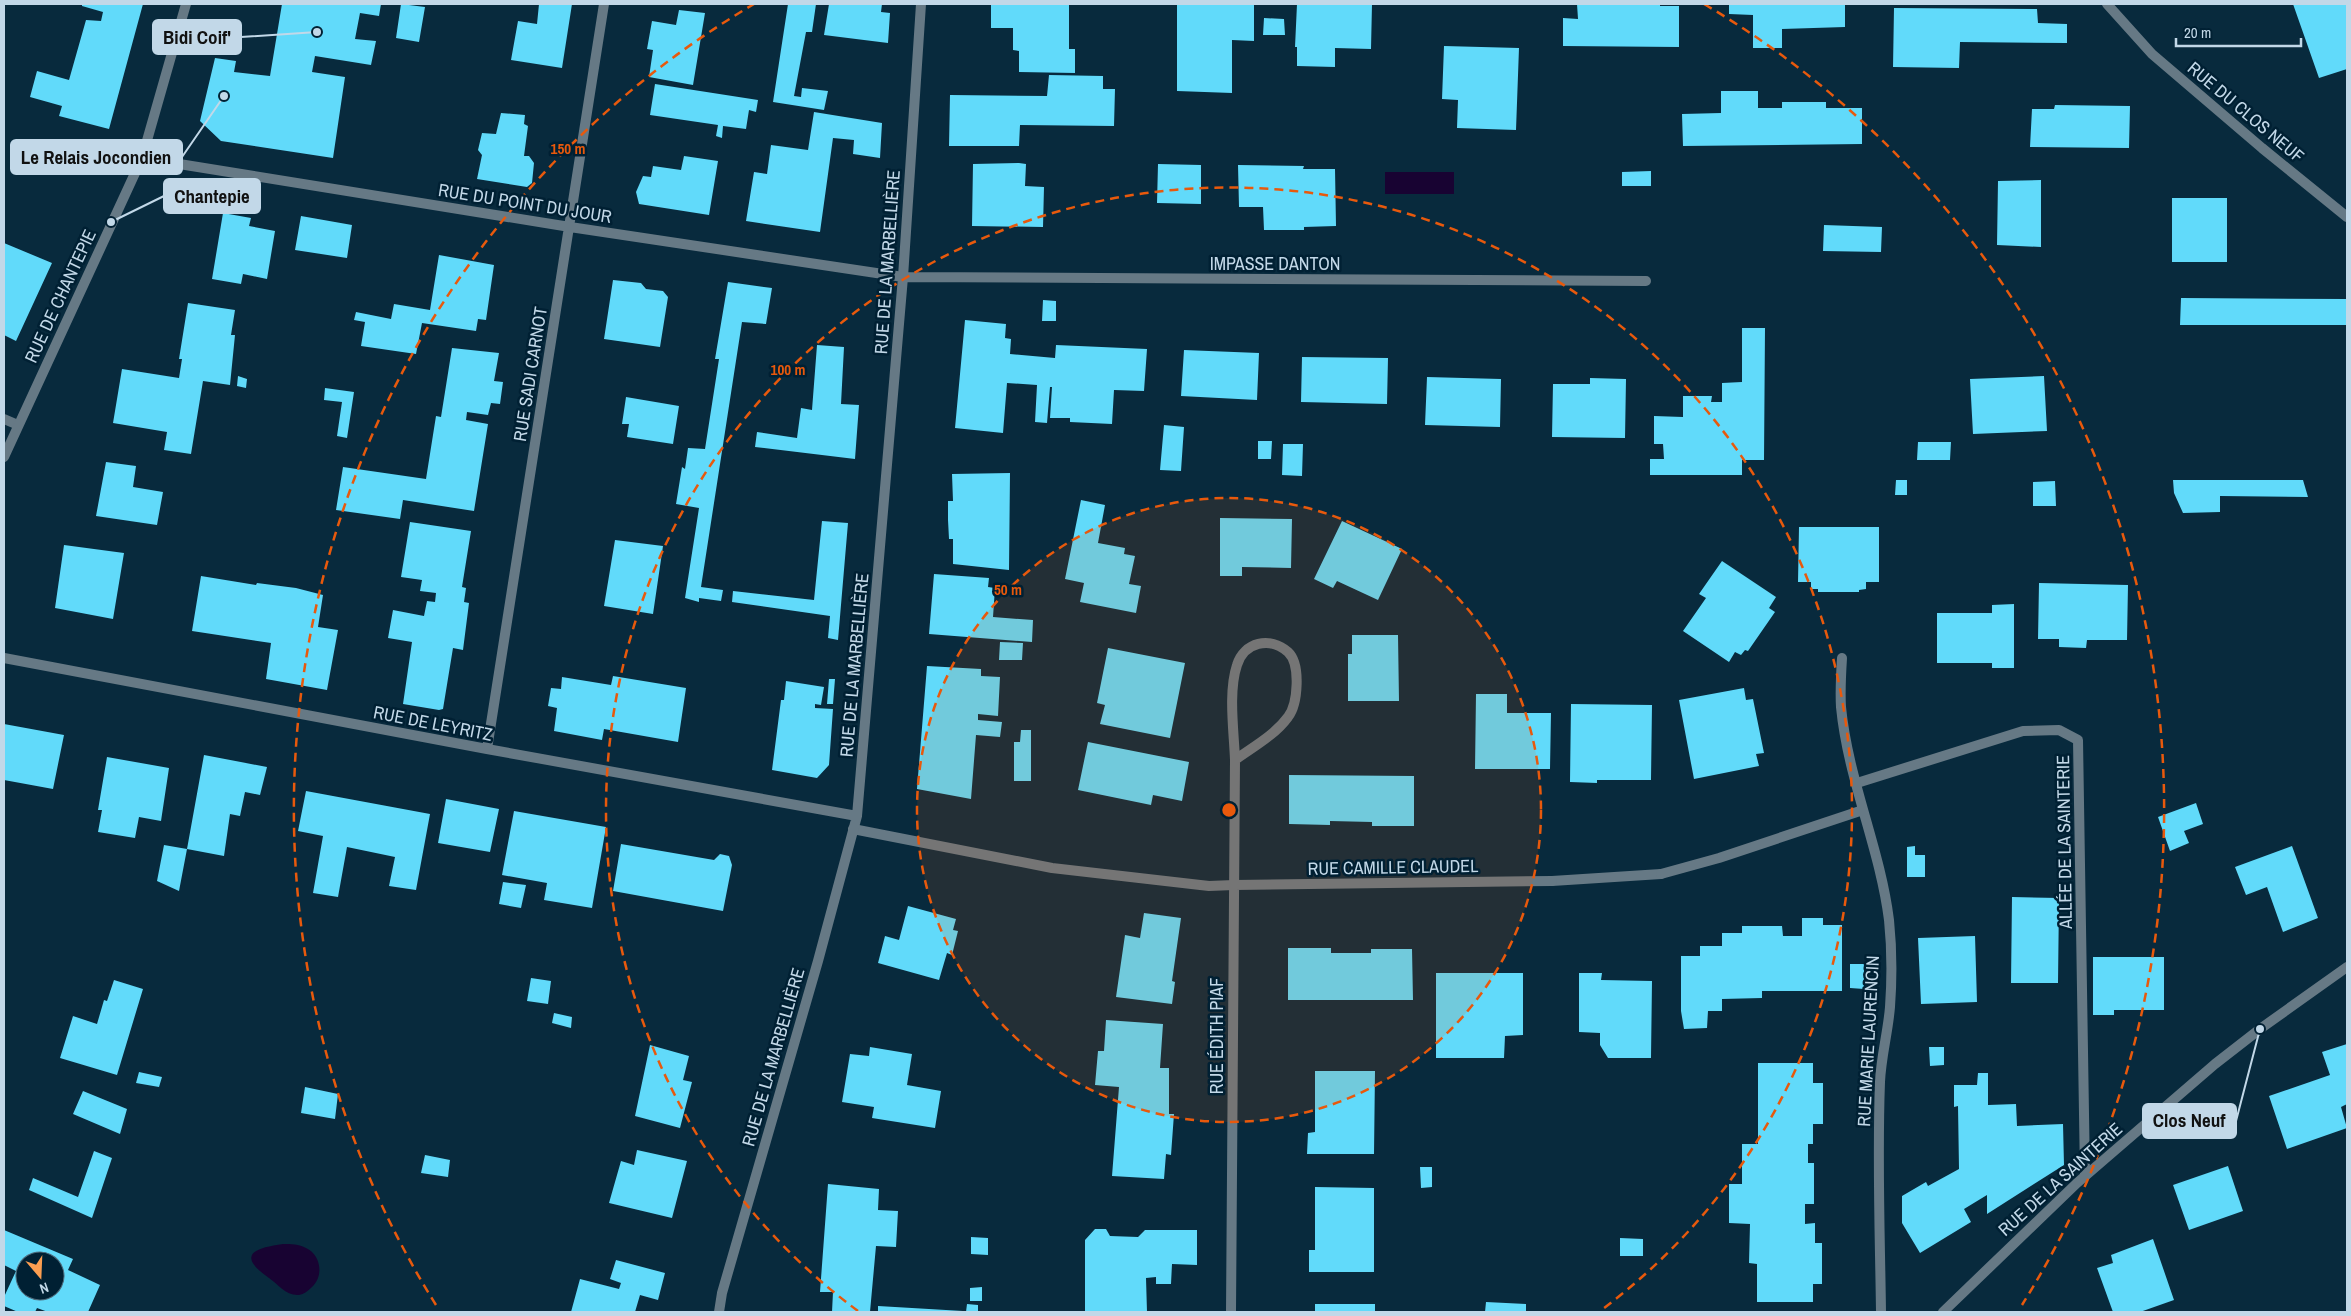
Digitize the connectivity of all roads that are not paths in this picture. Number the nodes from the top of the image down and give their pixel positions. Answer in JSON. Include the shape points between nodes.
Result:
{"nodes":[{"id":1,"x":186,"y":4,"type":"edge"},
{"id":2,"x":604,"y":4,"type":"edge"},
{"id":3,"x":921,"y":4,"type":"edge"},
{"id":4,"x":2107,"y":4,"type":"edge"},
{"id":5,"x":142,"y":158,"type":"junction"},
{"id":6,"x":2347,"y":218,"type":"edge"},
{"id":7,"x":570,"y":227,"type":"junction"},
{"id":8,"x":904,"y":277,"type":"junction"},
{"id":9,"x":1646,"y":282,"type":"dead end"},
{"id":10,"x":4,"y":419,"type":"edge"},
{"id":11,"x":18,"y":425,"type":"junction"},
{"id":12,"x":4,"y":457,"type":"edge"},
{"id":13,"x":4,"y":658,"type":"edge"},
{"id":14,"x":1842,"y":658,"type":"dead end"},
{"id":15,"x":487,"y":749,"type":"junction"},
{"id":16,"x":1235,"y":760,"type":"junction"},
{"id":17,"x":1857,"y":783,"type":"junction"},
{"id":18,"x":1863,"y":810,"type":"junction"},
{"id":19,"x":857,"y":816,"type":"junction"},
{"id":20,"x":853,"y":829,"type":"junction"},
{"id":21,"x":1234,"y":885,"type":"junction"},
{"id":22,"x":2347,"y":967,"type":"edge"},
{"id":23,"x":2085,"y":1176,"type":"junction"},
{"id":24,"x":719,"y":1312,"type":"edge"},
{"id":25,"x":1231,"y":1312,"type":"edge"},
{"id":26,"x":1881,"y":1312,"type":"edge"},
{"id":27,"x":1942,"y":1312,"type":"edge"}],
"edges":[{"from":1,"to":5,"type":"street","name":"RUE DE CHANTEPIE"},
{"from":2,"to":7,"type":"street","name":"RUE SADI CARNOT"},
{"from":3,"to":8,"type":"street","name":"RUE DE LA MARBELLIÈRE"},
{"from":4,"to":6,"type":"street","name":"RUE DU CLOS NEUF","via":[[2152,54]]},
{"from":5,"to":7,"type":"street","name":"RUE DU POINT DU JOUR"},
{"from":5,"to":11,"type":"street","name":"RUE DE CHANTEPIE"},
{"from":7,"to":8,"type":"street","name":"RUE DU POINT DU JOUR"},
{"from":7,"to":15,"type":"street","name":"RUE SADI CARNOT"},
{"from":8,"to":9,"type":"street","name":"IMPASSE DANTON"},
{"from":8,"to":19,"type":"street","name":"RUE DE LA MARBELLIÈRE"},
{"from":10,"to":11,"type":"street"},
{"from":11,"to":12,"type":"street","name":"RUE DE CHANTEPIE"},
{"from":13,"to":15,"type":"street","name":"RUE DE LEYRITZ"},
{"from":14,"to":17,"type":"street","name":"RUE MARIE LAURENCIN","via":[[1841,706]]},
{"from":15,"to":19,"type":"street","name":"RUE DE LEYRITZ"},
{"from":16,"to":16,"type":"street","name":"RUE ÉDITH PIAF","via":[[1274,733],[1289,716],[1297,696],[1295,663],[1289,653],[1276,645],[1259,642],[1245,649],[1237,664],[1233,684]]},
{"from":16,"to":21,"type":"street","name":"RUE ÉDITH PIAF"},
{"from":17,"to":18,"type":"street","name":"RUE MARIE LAURENCIN"},
{"from":17,"to":23,"type":"street","name":"ALLÉE DE LA SAINTERIE","via":[[2023,731],[2059,730],[2078,740]]},
{"from":18,"to":21,"type":"street","name":"RUE CAMILLE CLAUDEL","via":[[1661,874],[1552,881]]},
{"from":18,"to":26,"type":"street","name":"RUE MARIE LAURENCIN","via":[[1884,891],[1892,973],[1880,1079]]},
{"from":19,"to":20,"type":"street","name":"RUE DE LA MARBELLIÈRE"},
{"from":20,"to":21,"type":"street","name":"RUE CAMILLE CLAUDEL","via":[[1052,868],[1209,886]]},
{"from":20,"to":24,"type":"street","name":"RUE DE LA MARBELLIÈRE"},
{"from":21,"to":25,"type":"street","name":"RUE ÉDITH PIAF"},
{"from":22,"to":23,"type":"street","name":"RUE DE LA SAINTERIE","via":[[2215,1064]]},
{"from":23,"to":27,"type":"street","name":"RUE DE LA SAINTERIE"}]}
